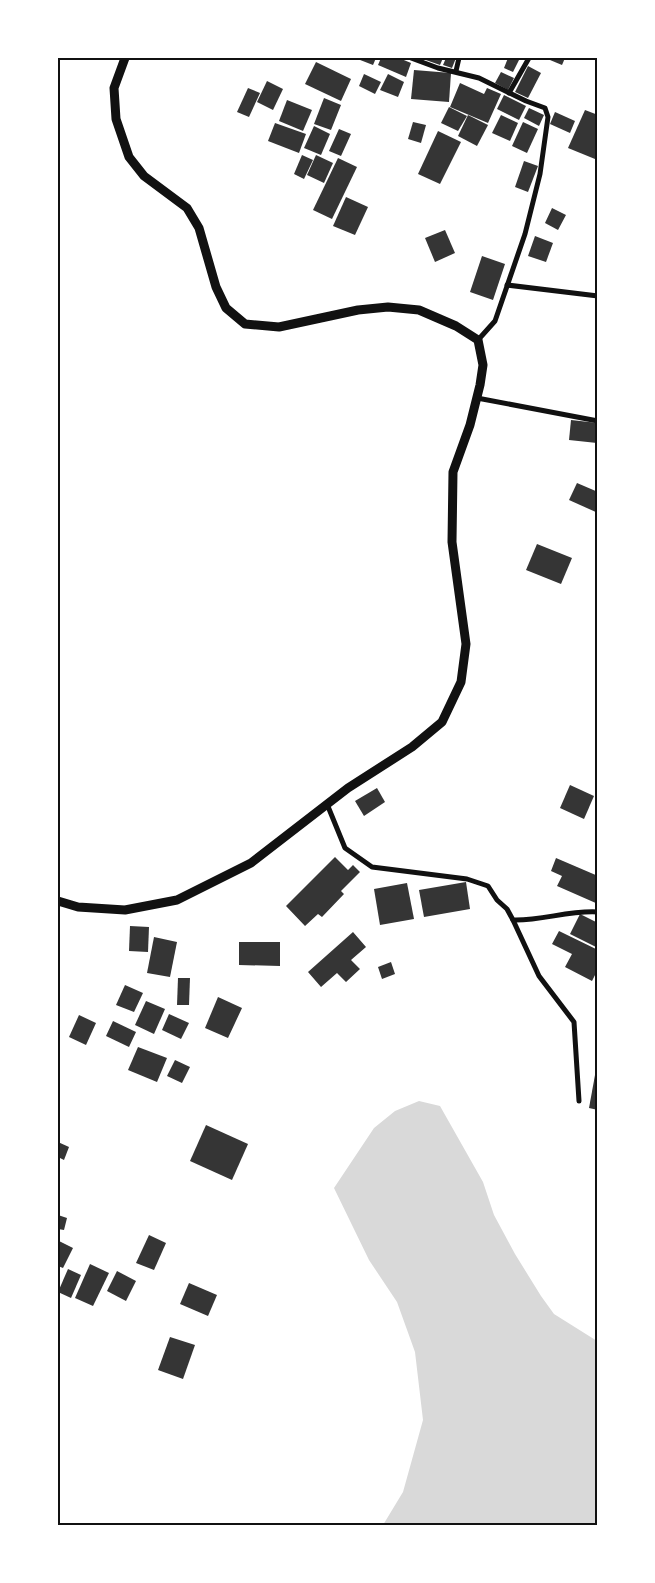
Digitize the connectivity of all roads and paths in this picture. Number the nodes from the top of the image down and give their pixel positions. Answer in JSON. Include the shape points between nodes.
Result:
{"nodes":[{"id":1,"x":124,"y":58,"type":"edge"},
{"id":2,"x":414,"y":58,"type":"edge"},
{"id":3,"x":459,"y":58,"type":"edge"},
{"id":4,"x":529,"y":58,"type":"edge"},
{"id":5,"x":456,"y":71,"type":"junction"},
{"id":6,"x":509,"y":93,"type":"junction"},
{"id":7,"x":507,"y":285,"type":"junction"},
{"id":8,"x":598,"y":296,"type":"edge"},
{"id":9,"x":478,"y":340,"type":"junction"},
{"id":10,"x":477,"y":398,"type":"junction"},
{"id":11,"x":598,"y":421,"type":"edge"},
{"id":12,"x":327,"y":804,"type":"junction"},
{"id":13,"x":58,"y":901,"type":"edge"},
{"id":14,"x":598,"y":912,"type":"edge"},
{"id":15,"x":513,"y":920,"type":"junction"},
{"id":16,"x":579,"y":1101,"type":"dead end"}],
"edges":[{"from":1,"to":9,"type":"street","via":[[114,88],[116,119],[129,157],[144,176],[186,208],[199,228],[216,287],[226,308],[245,324],[279,327],[358,310],[411,309],[456,326]]},
{"from":2,"to":5,"type":"street"},
{"from":3,"to":5,"type":"street"},
{"from":4,"to":6,"type":"street"},
{"from":5,"to":6,"type":"street"},
{"from":6,"to":7,"type":"street","via":[[545,108],[548,117],[534,200]]},
{"from":7,"to":8,"type":"street"},
{"from":7,"to":9,"type":"street","via":[[496,321]]},
{"from":9,"to":10,"type":"street","via":[[483,365]]},
{"from":10,"to":11,"type":"street"},
{"from":10,"to":12,"type":"street","via":[[452,472],[452,542],[466,644],[461,682],[442,722],[412,747]]},
{"from":12,"to":13,"type":"street","via":[[250,863],[177,900],[125,910],[78,907]]},
{"from":12,"to":15,"type":"street","via":[[345,848],[372,868],[467,879],[488,886]]},
{"from":14,"to":15,"type":"street","via":[[580,911],[533,921]]},
{"from":15,"to":16,"type":"street","via":[[539,976],[574,1022]]}]}
